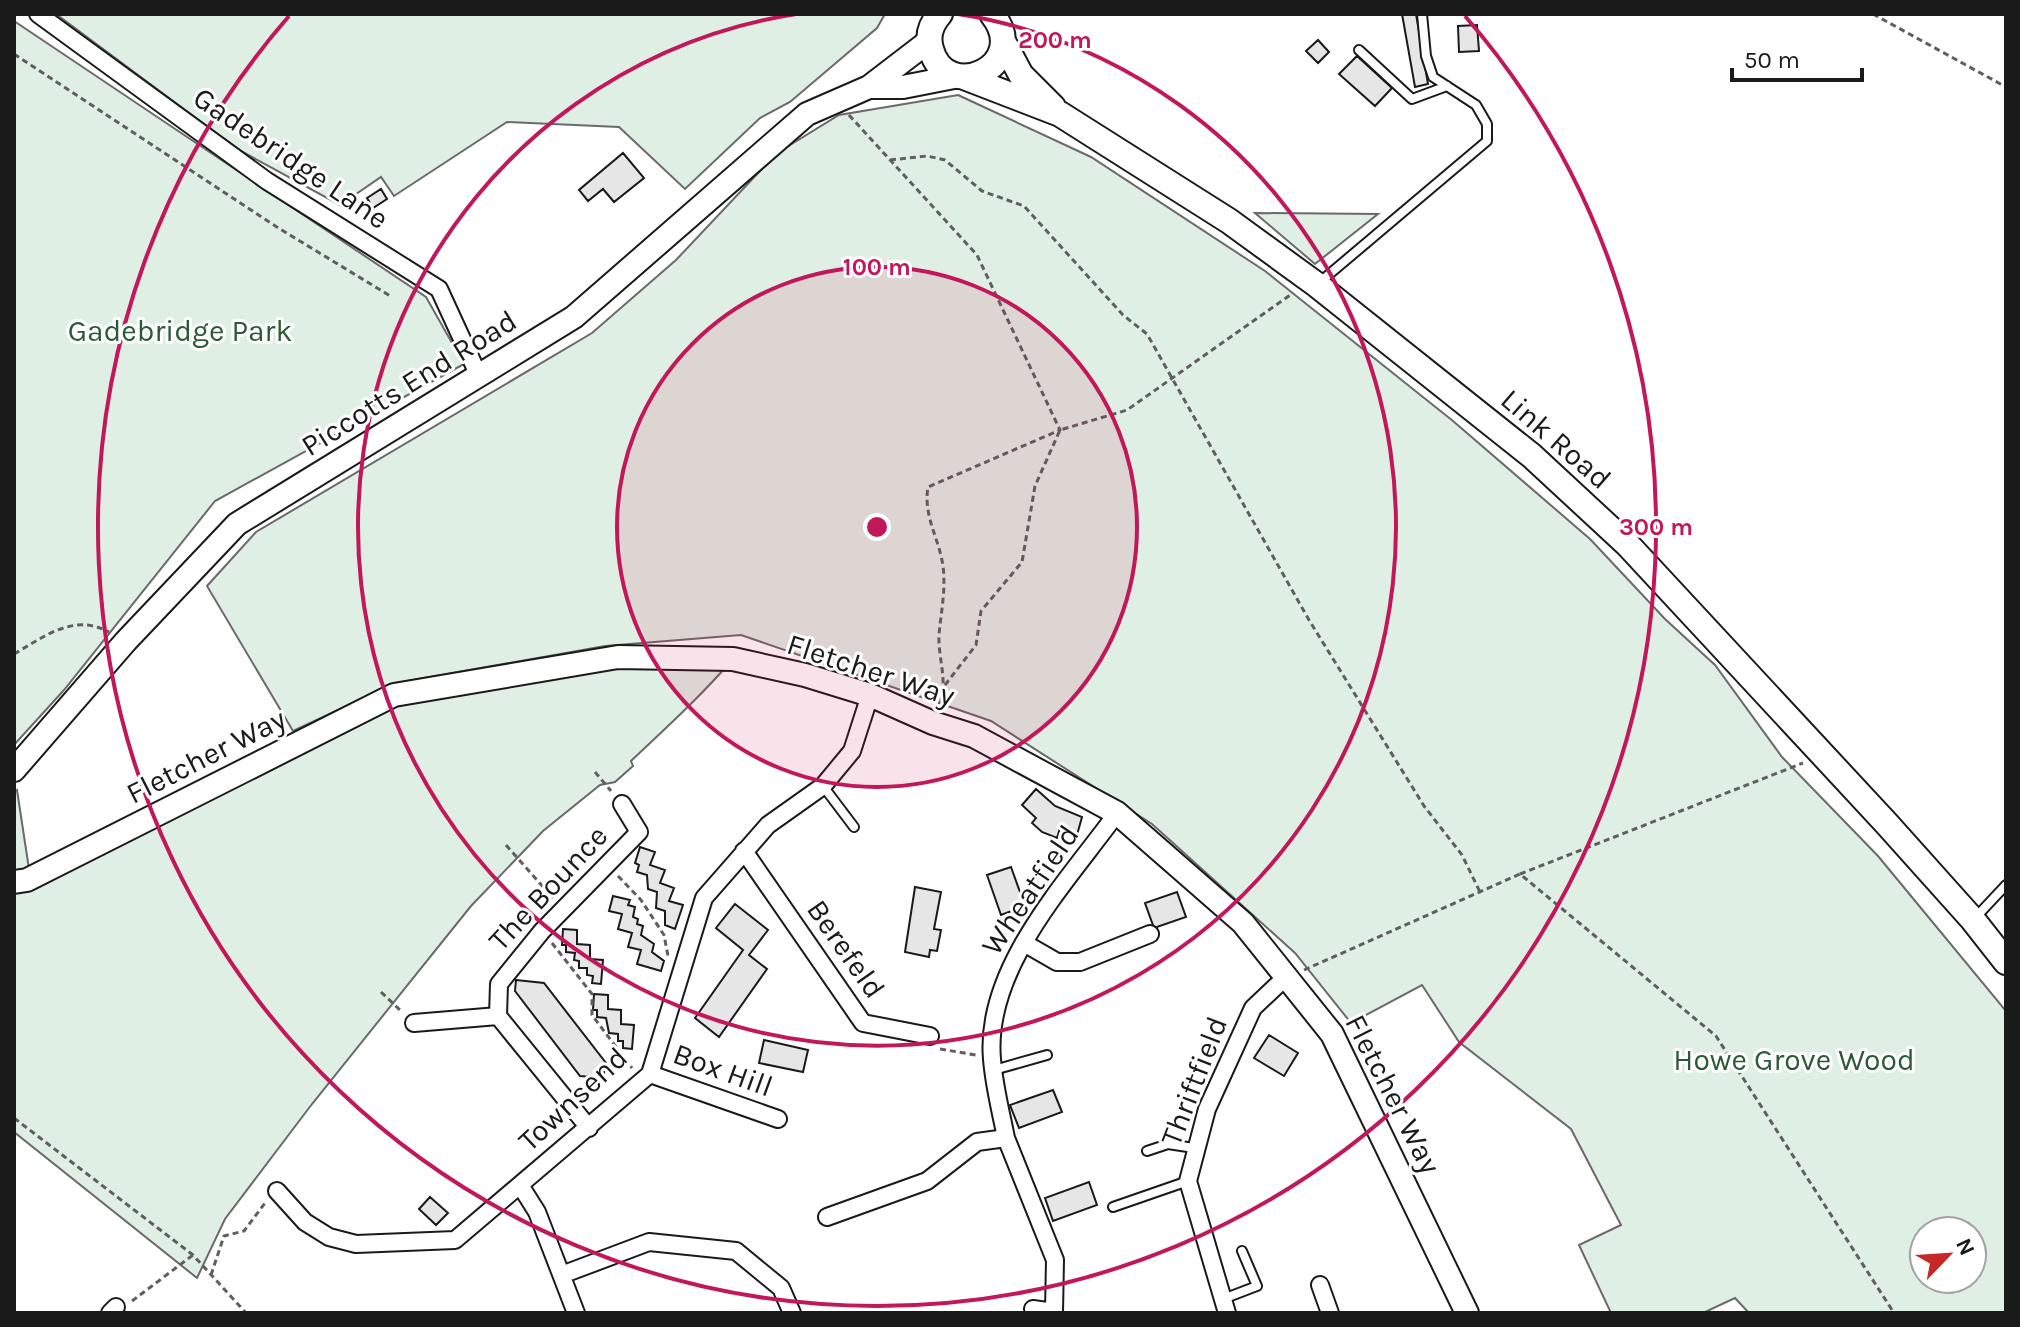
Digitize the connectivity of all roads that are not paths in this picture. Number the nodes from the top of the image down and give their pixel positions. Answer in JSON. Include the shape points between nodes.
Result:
{"nodes":[{"id":1,"x":38,"y":14,"type":"edge"},
{"id":2,"x":919,"y":14,"type":"edge"},
{"id":3,"x":940,"y":14,"type":"edge"},
{"id":4,"x":992,"y":14,"type":"edge"},
{"id":5,"x":1009,"y":14,"type":"edge"},
{"id":6,"x":1422,"y":14,"type":"edge"},
{"id":7,"x":929,"y":39,"type":"junction"},
{"id":8,"x":1003,"y":40,"type":"junction"},
{"id":9,"x":1359,"y":50,"type":"dead end"},
{"id":10,"x":961,"y":77,"type":"junction"},
{"id":11,"x":1447,"y":85,"type":"junction"},
{"id":12,"x":869,"y":87,"type":"junction"},
{"id":13,"x":1060,"y":114,"type":"junction"},
{"id":14,"x":1312,"y":282,"type":"junction"},
{"id":15,"x":478,"y":374,"type":"junction"},
{"id":16,"x":870,"y":695,"type":"junction"},
{"id":17,"x":14,"y":770,"type":"edge"},
{"id":18,"x":823,"y":786,"type":"junction"},
{"id":19,"x":622,"y":804,"type":"road end"},
{"id":20,"x":1117,"y":813,"type":"junction"},
{"id":21,"x":854,"y":827,"type":"dead end"},
{"id":22,"x":744,"y":851,"type":"junction"},
{"id":23,"x":14,"y":882,"type":"edge"},
{"id":24,"x":2006,"y":885,"type":"edge"},
{"id":25,"x":1973,"y":920,"type":"junction"},
{"id":26,"x":1150,"y":934,"type":"dead end"},
{"id":27,"x":1024,"y":943,"type":"junction"},
{"id":28,"x":2006,"y":962,"type":"edge"},
{"id":29,"x":1288,"y":975,"type":"junction"},
{"id":30,"x":498,"y":1016,"type":"junction"},
{"id":31,"x":414,"y":1023,"type":"road end"},
{"id":32,"x":930,"y":1036,"type":"road end"},
{"id":33,"x":1047,"y":1055,"type":"dead end"},
{"id":34,"x":993,"y":1064,"type":"junction"},
{"id":35,"x":646,"y":1078,"type":"junction"},
{"id":36,"x":778,"y":1119,"type":"dead end"},
{"id":37,"x":589,"y":1128,"type":"junction"},
{"id":38,"x":1006,"y":1138,"type":"junction"},
{"id":39,"x":1194,"y":1148,"type":"junction"},
{"id":40,"x":1147,"y":1151,"type":"dead end"},
{"id":41,"x":1188,"y":1181,"type":"junction"},
{"id":42,"x":520,"y":1185,"type":"junction"},
{"id":43,"x":277,"y":1191,"type":"road end"},
{"id":44,"x":1113,"y":1207,"type":"dead end"},
{"id":45,"x":827,"y":1217,"type":"dead end"},
{"id":46,"x":1242,"y":1251,"type":"dead end"},
{"id":47,"x":564,"y":1274,"type":"junction"},
{"id":48,"x":1320,"y":1285,"type":"dead end"},
{"id":49,"x":1225,"y":1306,"type":"edge"},
{"id":50,"x":1033,"y":1309,"type":"dead end"},
{"id":51,"x":1058,"y":1312,"type":"edge"},
{"id":52,"x":576,"y":1313,"type":"edge"},
{"id":53,"x":792,"y":1313,"type":"edge"},
{"id":54,"x":1330,"y":1313,"type":"edge"},
{"id":55,"x":1467,"y":1313,"type":"edge"}],
"edges":[{"from":1,"to":15,"type":"street","name":"Gadebridge Lane","via":[[267,181],[439,289]]},
{"from":2,"to":7,"type":"main road","name":"Link Road"},
{"from":3,"to":7,"type":"main road"},
{"from":4,"to":8,"type":"main road","name":"Link Road"},
{"from":5,"to":8,"type":"street"},
{"from":6,"to":11,"type":"lane","via":[[1430,69],[1439,83]]},
{"from":7,"to":10,"type":"main road","name":"Link Road","via":[[935,60]]},
{"from":7,"to":12,"type":"street","name":"Piccotts End Road"},
{"from":8,"to":10,"type":"main road","via":[[991,67]]},
{"from":8,"to":13,"type":"main road","name":"Link Road","via":[[1021,75]]},
{"from":9,"to":11,"type":"lane","via":[[1412,99]]},
{"from":10,"to":12,"type":"street","name":"Piccotts End Road"},
{"from":10,"to":13,"type":"main road","name":"Link Road"},
{"from":11,"to":14,"type":"lane","via":[[1482,113],[1485,144]]},
{"from":12,"to":15,"type":"street","name":"Piccotts End Road","via":[[807,114],[574,317]]},
{"from":13,"to":14,"type":"main road","name":"Link Road","via":[[1229,221]]},
{"from":14,"to":25,"type":"main road","name":"Link Road","via":[[1532,456],[1628,545]]},
{"from":15,"to":17,"type":"street","name":"Piccotts End Road","via":[[237,524]]},
{"from":16,"to":18,"type":"street","name":"Townsend","via":[[852,751]]},
{"from":16,"to":20,"type":"street","name":"Fletcher Way","via":[[974,736]]},
{"from":16,"to":23,"type":"street","name":"Fletcher Way","via":[[733,659],[618,657],[394,695]]},
{"from":18,"to":21,"type":"lane"},
{"from":18,"to":22,"type":"street","name":"Townsend","via":[[768,825]]},
{"from":19,"to":30,"type":"street","name":"The Bounce","via":[[639,832],[542,931],[499,984]]},
{"from":20,"to":27,"type":"street","name":"Wheatfield"},
{"from":20,"to":29,"type":"street","name":"Fletcher Way","via":[[1243,923]]},
{"from":22,"to":32,"type":"street","name":"Berefeld","via":[[863,1023]]},
{"from":22,"to":35,"type":"street","name":"Townsend","via":[[704,898]]},
{"from":24,"to":25,"type":"lane"},
{"from":25,"to":28,"type":"main road","name":"Link Road"},
{"from":26,"to":27,"type":"street","via":[[1080,962],[1057,962]]},
{"from":27,"to":34,"type":"street","name":"Wheatfield","via":[[1000,988]]},
{"from":29,"to":39,"type":"street","name":"Thriftfield","via":[[1253,1008]]},
{"from":29,"to":55,"type":"street","name":"Fletcher Way","via":[[1339,1047]]},
{"from":30,"to":31,"type":"street"},
{"from":30,"to":37,"type":"street"},
{"from":33,"to":34,"type":"lane"},
{"from":34,"to":38,"type":"street","name":"Wheatfield"},
{"from":35,"to":36,"type":"street","name":"Box Hill"},
{"from":35,"to":37,"type":"street","name":"Townsend"},
{"from":37,"to":42,"type":"street","name":"Townsend"},
{"from":38,"to":45,"type":"street","via":[[977,1142],[927,1181]]},
{"from":38,"to":51,"type":"street","name":"Wheatfield","via":[[1055,1260]]},
{"from":39,"to":40,"type":"lane","via":[[1168,1144]]},
{"from":39,"to":41,"type":"street","name":"Thriftfield"},
{"from":41,"to":44,"type":"lane"},
{"from":41,"to":49,"type":"street","name":"Thriftfield"},
{"from":42,"to":43,"type":"street","name":"Townsend","via":[[455,1240],[356,1244],[329,1237],[305,1222]]},
{"from":42,"to":47,"type":"street"},
{"from":46,"to":49,"type":"lane","via":[[1257,1286]]},
{"from":47,"to":52,"type":"street"},
{"from":47,"to":53,"type":"street","via":[[649,1242],[736,1251],[781,1288]]},
{"from":48,"to":54,"type":"street"},
{"from":50,"to":51,"type":"street"}]}
